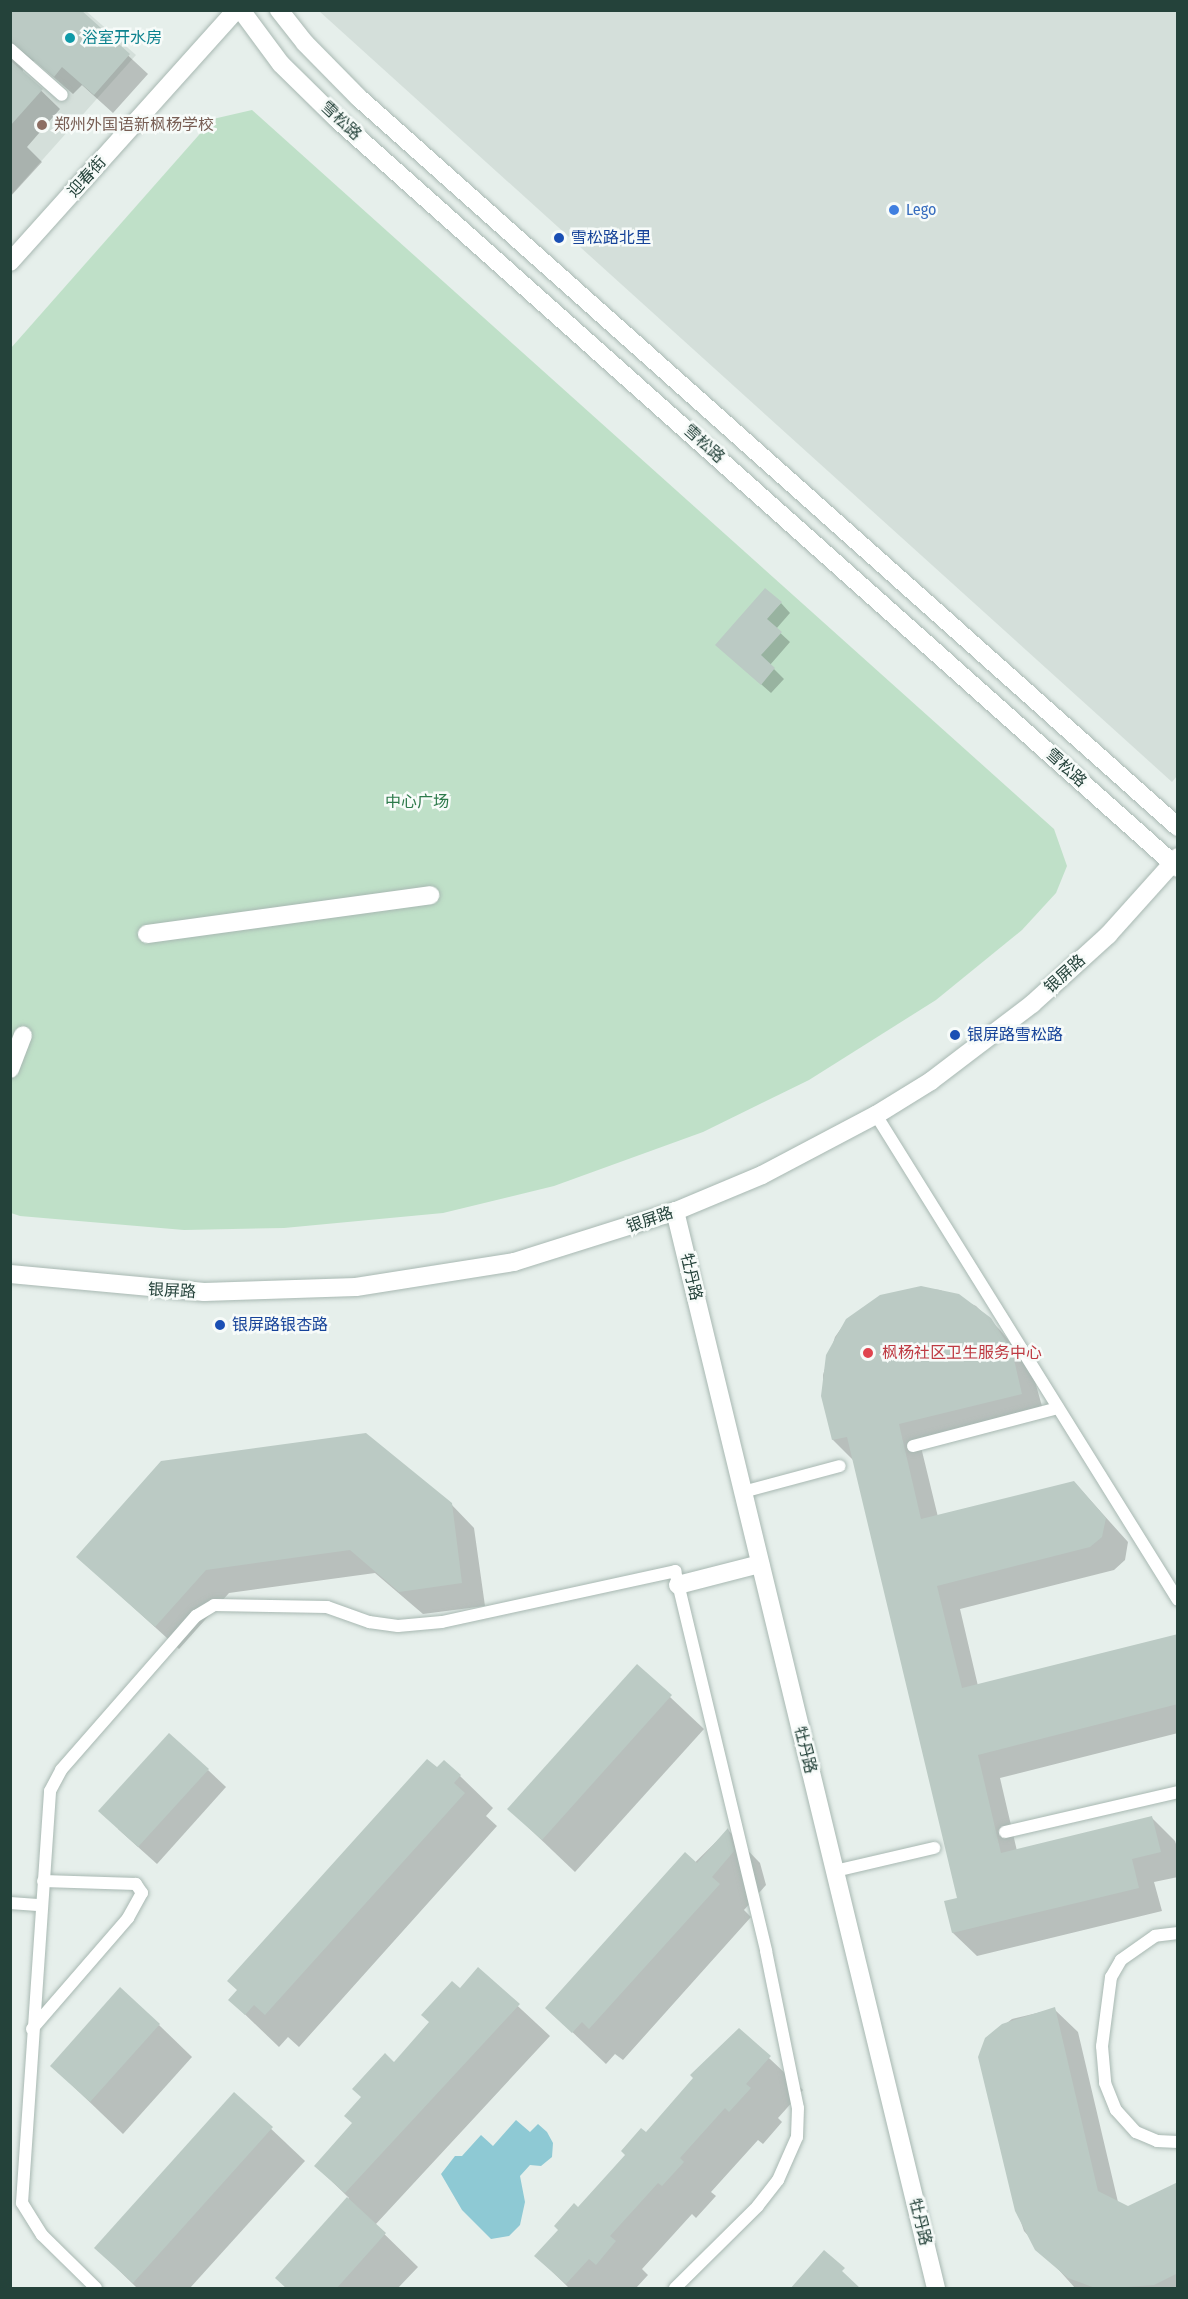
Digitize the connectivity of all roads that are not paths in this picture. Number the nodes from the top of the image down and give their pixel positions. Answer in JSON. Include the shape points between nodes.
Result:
{"nodes":[{"id":1,"x":236,"y":10,"type":"edge"},
{"id":2,"x":241,"y":10,"type":"edge"},
{"id":3,"x":279,"y":10,"type":"edge"},
{"id":4,"x":10,"y":49,"type":"edge"},
{"id":5,"x":62,"y":95,"type":"dead end"},
{"id":6,"x":10,"y":262,"type":"edge"},
{"id":7,"x":1178,"y":827,"type":"edge"},
{"id":8,"x":1176,"y":863,"type":"edge"},
{"id":9,"x":430,"y":895,"type":"dead end"},
{"id":10,"x":147,"y":933,"type":"dead end"},
{"id":11,"x":22,"y":1035,"type":"dead end"},
{"id":12,"x":10,"y":1069,"type":"edge"},
{"id":13,"x":876,"y":1115,"type":"junction"},
{"id":14,"x":675,"y":1211,"type":"junction"},
{"id":15,"x":10,"y":1274,"type":"edge"},
{"id":16,"x":1058,"y":1408,"type":"junction"},
{"id":17,"x":913,"y":1446,"type":"dead end"},
{"id":18,"x":840,"y":1466,"type":"dead end"},
{"id":19,"x":743,"y":1491,"type":"junction"},
{"id":20,"x":760,"y":1564,"type":"junction"},
{"id":21,"x":678,"y":1585,"type":"junction"},
{"id":22,"x":1178,"y":1600,"type":"edge"},
{"id":23,"x":1178,"y":1792,"type":"edge"},
{"id":24,"x":1005,"y":1832,"type":"dead end"},
{"id":25,"x":934,"y":1848,"type":"dead end"},
{"id":26,"x":835,"y":1871,"type":"junction"},
{"id":27,"x":43,"y":1881,"type":"junction"},
{"id":28,"x":10,"y":1903,"type":"edge"},
{"id":29,"x":41,"y":1905,"type":"junction"},
{"id":30,"x":1178,"y":1933,"type":"edge"},
{"id":31,"x":32,"y":2029,"type":"junction"},
{"id":32,"x":1178,"y":2142,"type":"edge"},
{"id":33,"x":96,"y":2289,"type":"edge"},
{"id":34,"x":675,"y":2289,"type":"edge"},
{"id":35,"x":936,"y":2289,"type":"edge"}],
"edges":[{"from":1,"to":6,"type":"street","name":"迎春街"},
{"from":2,"to":8,"type":"street","name":"雪松路","via":[[281,64],[337,119]]},
{"from":3,"to":7,"type":"street","name":"雪松路","via":[[305,44],[358,97]]},
{"from":4,"to":5,"type":"lane"},
{"from":8,"to":13,"type":"street","name":"银屏路","via":[[1108,935],[1032,1004],[931,1081]]},
{"from":9,"to":10,"type":"street"},
{"from":11,"to":12,"type":"street"},
{"from":13,"to":14,"type":"street","name":"银屏路","via":[[762,1175]]},
{"from":13,"to":16,"type":"lane"},
{"from":14,"to":15,"type":"street","name":"银屏路","via":[[514,1262],[356,1287],[204,1293]]},
{"from":14,"to":19,"type":"street","name":"牡丹路"},
{"from":16,"to":17,"type":"lane"},
{"from":16,"to":22,"type":"lane"},
{"from":18,"to":19,"type":"lane"},
{"from":19,"to":20,"type":"street","name":"牡丹路"},
{"from":20,"to":21,"type":"street"},
{"from":20,"to":26,"type":"street","name":"牡丹路"},
{"from":21,"to":27,"type":"lane","via":[[675,1571],[442,1622],[398,1626],[369,1622],[327,1607],[214,1605],[196,1616],[61,1770],[50,1791]]},
{"from":21,"to":34,"type":"lane","via":[[766,1951],[798,2108],[797,2137],[778,2180],[759,2206]]},
{"from":23,"to":24,"type":"lane"},
{"from":25,"to":26,"type":"lane"},
{"from":26,"to":35,"type":"street","name":"牡丹路"},
{"from":27,"to":29,"type":"lane"},
{"from":27,"to":31,"type":"lane","via":[[136,1884],[142,1893],[128,1918]]},
{"from":28,"to":29,"type":"lane"},
{"from":29,"to":31,"type":"lane"},
{"from":30,"to":32,"type":"lane","via":[[1155,1936],[1121,1960],[1111,1977],[1102,2046],[1105,2083],[1116,2110],[1136,2132]]},
{"from":31,"to":33,"type":"lane","via":[[22,2204],[42,2235]]}]}
